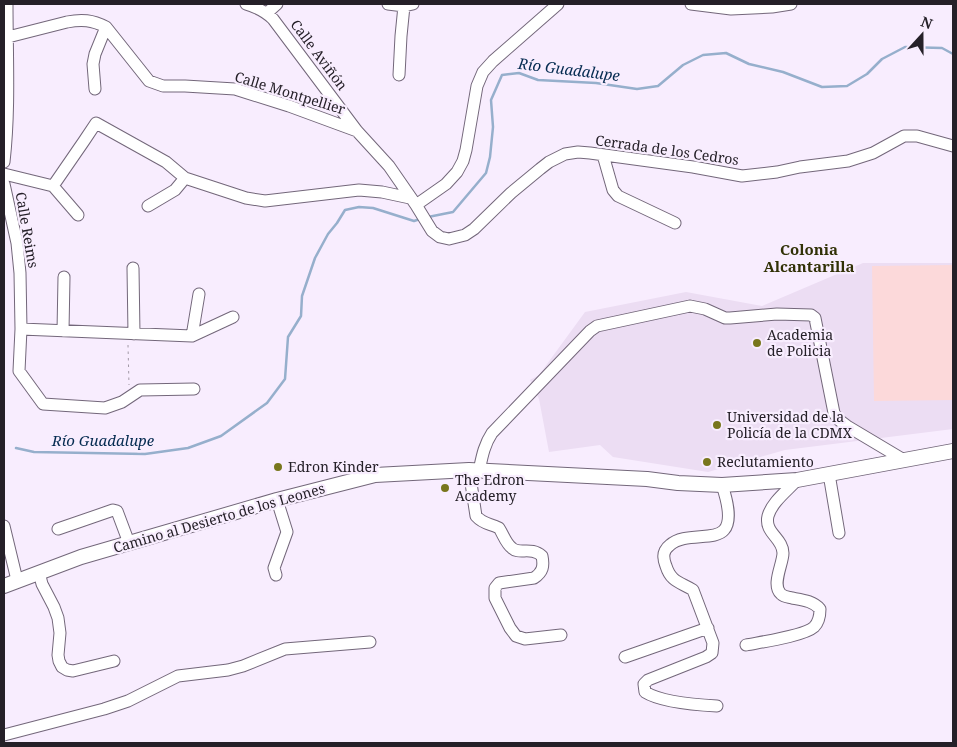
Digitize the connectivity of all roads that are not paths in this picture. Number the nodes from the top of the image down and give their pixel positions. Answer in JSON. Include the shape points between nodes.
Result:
{"nodes":[{"id":1,"x":7,"y":4,"type":"edge"},
{"id":2,"x":246,"y":4,"type":"edge"},
{"id":3,"x":277,"y":4,"type":"edge"},
{"id":4,"x":388,"y":4,"type":"edge"},
{"id":5,"x":691,"y":4,"type":"edge"},
{"id":6,"x":791,"y":4,"type":"edge"},
{"id":7,"x":408,"y":5,"type":"edge"},
{"id":8,"x":556,"y":5,"type":"edge"},
{"id":9,"x":267,"y":13,"type":"junction"},
{"id":10,"x":106,"y":27,"type":"junction"},
{"id":11,"x":5,"y":38,"type":"edge"},
{"id":12,"x":399,"y":75,"type":"dead end"},
{"id":13,"x":95,"y":89,"type":"dead end"},
{"id":14,"x":357,"y":131,"type":"junction"},
{"id":15,"x":953,"y":146,"type":"edge"},
{"id":16,"x":603,"y":155,"type":"junction"},
{"id":17,"x":4,"y":162,"type":"edge"},
{"id":18,"x":4,"y":174,"type":"edge"},
{"id":19,"x":185,"y":178,"type":"junction"},
{"id":20,"x":4,"y":184,"type":"edge"},
{"id":21,"x":53,"y":186,"type":"junction"},
{"id":22,"x":415,"y":203,"type":"junction"},
{"id":23,"x":148,"y":206,"type":"dead end"},
{"id":24,"x":78,"y":215,"type":"dead end"},
{"id":25,"x":675,"y":223,"type":"dead end"},
{"id":26,"x":133,"y":268,"type":"dead end"},
{"id":27,"x":64,"y":276,"type":"dead end"},
{"id":28,"x":199,"y":294,"type":"dead end"},
{"id":29,"x":233,"y":317,"type":"dead end"},
{"id":30,"x":21,"y":329,"type":"junction"},
{"id":31,"x":63,"y":331,"type":"junction"},
{"id":32,"x":131,"y":334,"type":"junction"},
{"id":33,"x":192,"y":336,"type":"junction"},
{"id":34,"x":194,"y":389,"type":"dead end"},
{"id":35,"x":953,"y":451,"type":"edge"},
{"id":36,"x":904,"y":460,"type":"junction"},
{"id":37,"x":474,"y":470,"type":"junction"},
{"id":38,"x":829,"y":474,"type":"junction"},
{"id":39,"x":797,"y":480,"type":"junction"},
{"id":40,"x":722,"y":485,"type":"junction"},
{"id":41,"x":277,"y":500,"type":"junction"},
{"id":42,"x":4,"y":526,"type":"edge"},
{"id":43,"x":58,"y":529,"type":"dead end"},
{"id":44,"x":839,"y":533,"type":"dead end"},
{"id":45,"x":129,"y":543,"type":"junction"},
{"id":46,"x":39,"y":572,"type":"junction"},
{"id":47,"x":276,"y":575,"type":"dead end"},
{"id":48,"x":17,"y":580,"type":"junction"},
{"id":49,"x":4,"y":586,"type":"edge"},
{"id":50,"x":708,"y":628,"type":"junction"},
{"id":51,"x":561,"y":636,"type":"dead end"},
{"id":52,"x":370,"y":642,"type":"dead end"},
{"id":53,"x":746,"y":645,"type":"dead end"},
{"id":54,"x":625,"y":656,"type":"dead end"},
{"id":55,"x":114,"y":661,"type":"dead end"},
{"id":56,"x":717,"y":706,"type":"dead end"},
{"id":57,"x":4,"y":735,"type":"edge"}],
"edges":[{"from":1,"to":11,"type":"street"},
{"from":2,"to":9,"type":"street","name":"Calle Aviñón"},
{"from":3,"to":9,"type":"street"},
{"from":4,"to":7,"type":"street"},
{"from":5,"to":6,"type":"street","via":[[731,9]]},
{"from":7,"to":12,"type":"street","via":[[401,36]]},
{"from":8,"to":22,"type":"street","via":[[483,72],[477,86],[463,161],[446,184]]},
{"from":9,"to":14,"type":"street","name":"Calle Aviñón"},
{"from":10,"to":11,"type":"street","via":[[77,20]]},
{"from":10,"to":13,"type":"street","via":[[93,64]]},
{"from":10,"to":14,"type":"street","name":"Calle Montpellier","via":[[150,81],[163,86],[235,89]]},
{"from":11,"to":17,"type":"street","via":[[8,62]]},
{"from":14,"to":22,"type":"street","name":"Calle Aviñón","via":[[389,166]]},
{"from":15,"to":16,"type":"street","name":"Cerrada de los Cedros","via":[[917,136],[904,136],[848,161],[742,176]]},
{"from":16,"to":22,"type":"street","name":"Cerrada de los Cedros","via":[[578,152],[550,162],[511,193],[474,229],[458,237],[436,235]]},
{"from":16,"to":25,"type":"street","via":[[612,190],[618,196]]},
{"from":18,"to":21,"type":"street"},
{"from":19,"to":21,"type":"street","via":[[166,162],[96,123]]},
{"from":19,"to":22,"type":"street","via":[[265,201],[359,190],[382,192]]},
{"from":19,"to":23,"type":"street","via":[[175,190]]},
{"from":20,"to":30,"type":"street","name":"Calle Reims","via":[[17,243]]},
{"from":21,"to":24,"type":"street"},
{"from":26,"to":32,"type":"street"},
{"from":27,"to":31,"type":"street"},
{"from":28,"to":33,"type":"street"},
{"from":29,"to":33,"type":"street"},
{"from":30,"to":31,"type":"street"},
{"from":30,"to":34,"type":"street","name":"Calle Reims","via":[[19,371],[44,404],[105,408],[140,390]]},
{"from":31,"to":32,"type":"street"},
{"from":32,"to":33,"type":"street"},
{"from":35,"to":36,"type":"main road","name":"Camino al Desierto de los Leones"},
{"from":36,"to":37,"type":"street","via":[[847,426],[834,413],[814,316],[777,314],[725,318],[690,306],[590,330],[492,433]]},
{"from":36,"to":38,"type":"main road","name":"Camino al Desierto de los Leones"},
{"from":37,"to":40,"type":"main road","name":"Camino al Desierto de los Leones"},
{"from":37,"to":41,"type":"main road","name":"Camino al Desierto de los Leones","via":[[375,475]]},
{"from":37,"to":51,"type":"street","via":[[476,516],[484,523],[499,528],[511,548],[542,556],[543,567],[534,578],[499,584],[495,588],[495,598],[510,628],[516,636],[525,639]]},
{"from":38,"to":39,"type":"main road","name":"Camino al Desierto de los Leones"},
{"from":38,"to":44,"type":"street"},
{"from":39,"to":40,"type":"main road","name":"Camino al Desierto de los Leones"},
{"from":39,"to":53,"type":"street","via":[[771,509],[768,528],[783,547],[778,574],[779,593],[815,604],[820,609],[820,617],[814,627],[804,633]]},
{"from":40,"to":50,"type":"street","via":[[728,510],[723,531],[676,540],[665,549],[664,558],[673,580],[693,590]]},
{"from":41,"to":45,"type":"main road","name":"Camino al Desierto de los Leones"},
{"from":41,"to":47,"type":"street","via":[[287,532],[274,568]]},
{"from":42,"to":48,"type":"street"},
{"from":43,"to":45,"type":"street","via":[[113,510],[117,511]]},
{"from":45,"to":46,"type":"main road","name":"Camino al Desierto de los Leones"},
{"from":46,"to":48,"type":"main road","name":"Camino al Desierto de los Leones"},
{"from":46,"to":55,"type":"street","via":[[58,618],[58,655],[62,667],[73,671]]},
{"from":48,"to":49,"type":"main road","name":"Camino al Desierto de los Leones"},
{"from":50,"to":54,"type":"street"},
{"from":50,"to":56,"type":"street","via":[[713,643],[712,653],[644,684],[646,692],[651,695]]},
{"from":52,"to":57,"type":"street","via":[[285,649],[228,670],[178,676],[120,703]]}]}
